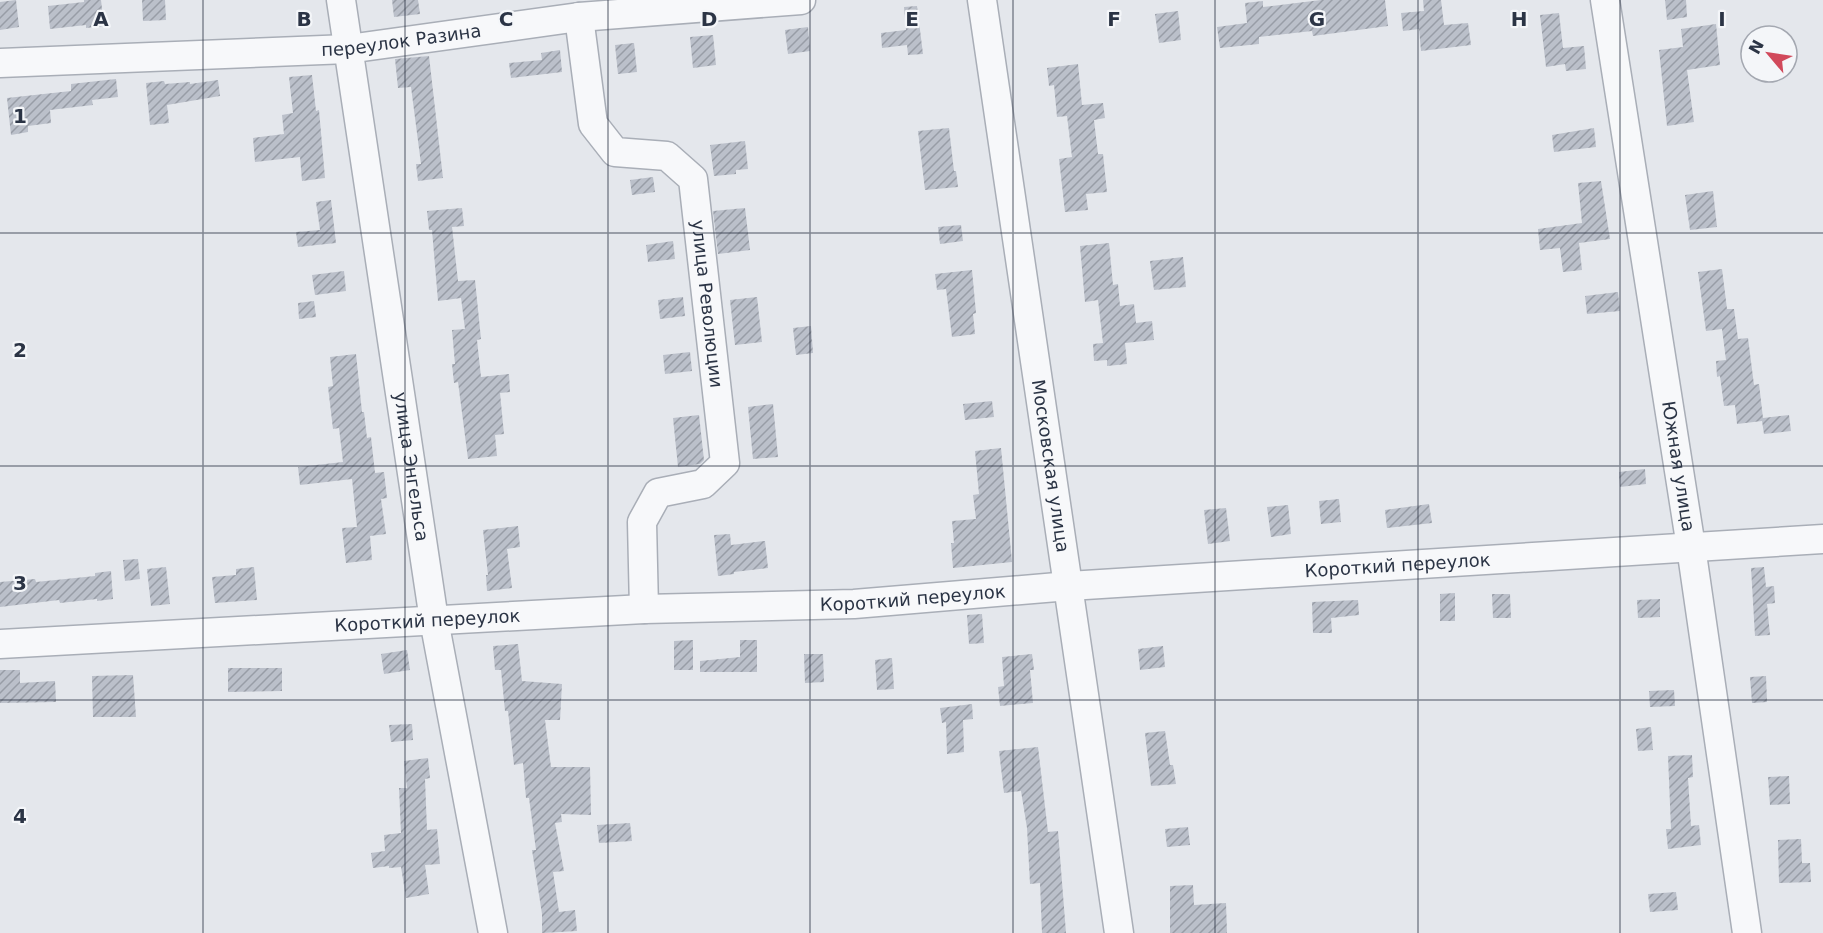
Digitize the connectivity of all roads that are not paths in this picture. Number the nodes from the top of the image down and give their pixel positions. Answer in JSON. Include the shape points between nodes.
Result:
{"nodes":[{"id":1,"x":341,"y":0,"type":"edge"},
{"id":2,"x":801,"y":0,"type":"edge"},
{"id":3,"x":982,"y":0,"type":"edge"},
{"id":4,"x":1605,"y":0,"type":"edge"},
{"id":5,"x":657,"y":5,"type":"edge"},
{"id":6,"x":579,"y":17,"type":"junction"},
{"id":7,"x":348,"y":48,"type":"junction"},
{"id":8,"x":0,"y":63,"type":"edge"},
{"id":9,"x":1823,"y":539,"type":"edge"},
{"id":10,"x":1691,"y":547,"type":"junction"},
{"id":11,"x":1069,"y":586,"type":"junction"},
{"id":12,"x":644,"y":609,"type":"junction"},
{"id":13,"x":434,"y":620,"type":"junction"},
{"id":14,"x":0,"y":644,"type":"edge"},
{"id":15,"x":493,"y":933,"type":"edge"},
{"id":16,"x":1119,"y":933,"type":"edge"},
{"id":17,"x":1747,"y":933,"type":"edge"}],
"edges":[{"from":1,"to":7,"type":"street","name":"улица Энгельса"},
{"from":2,"to":5,"type":"street","name":"переулок Разина"},
{"from":3,"to":11,"type":"street","name":"Московская улица"},
{"from":4,"to":10,"type":"street","name":"Южная улица"},
{"from":5,"to":6,"type":"street","name":"переулок Разина"},
{"from":6,"to":7,"type":"street","name":"переулок Разина"},
{"from":6,"to":12,"type":"street","name":"улица Революции","via":[[593,124],[615,152],[667,156],[693,178],[725,463],[703,484],[658,493],[642,522]]},
{"from":7,"to":8,"type":"street","name":"переулок Разина"},
{"from":7,"to":13,"type":"street","name":"улица Энгельса"},
{"from":9,"to":10,"type":"street","name":"Короткий переулок"},
{"from":10,"to":11,"type":"street","name":"Короткий переулок"},
{"from":10,"to":17,"type":"street","name":"Южная улица"},
{"from":11,"to":12,"type":"street","name":"Короткий переулок","via":[[854,604]]},
{"from":11,"to":16,"type":"street","name":"Московская улица"},
{"from":12,"to":13,"type":"street","name":"Короткий переулок"},
{"from":13,"to":14,"type":"street","name":"Короткий переулок"},
{"from":13,"to":15,"type":"street","name":"улица Энгельса"}]}
